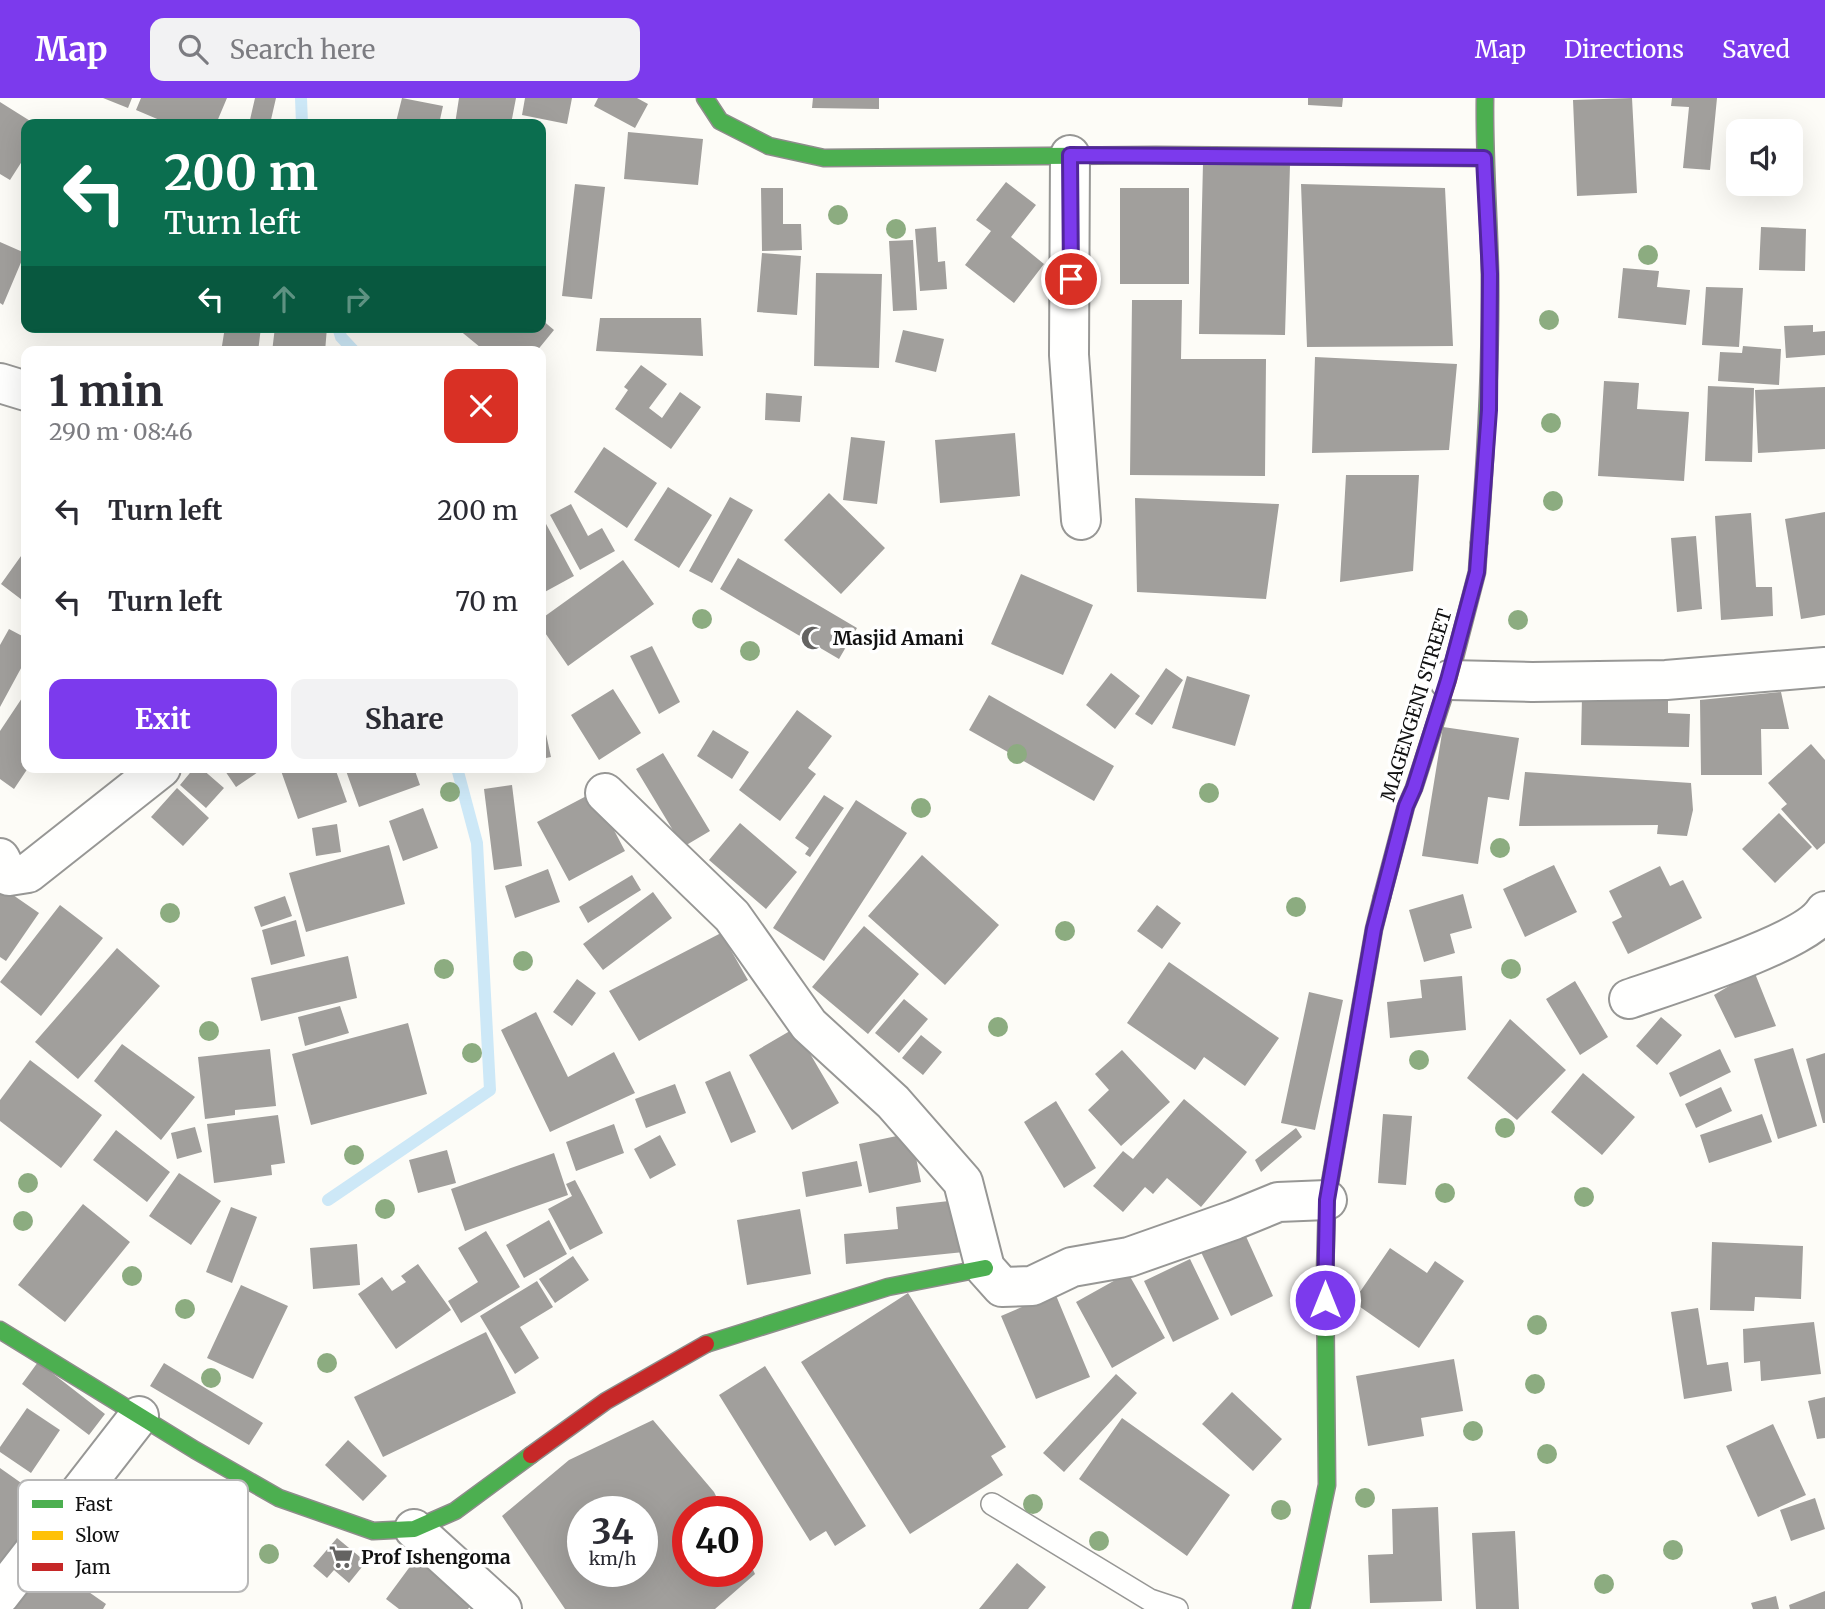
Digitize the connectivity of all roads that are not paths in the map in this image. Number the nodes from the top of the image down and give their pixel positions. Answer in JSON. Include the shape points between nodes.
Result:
{"nodes":[{"id":1,"x":705,"y":98,"type":"edge"},
{"id":2,"x":1485,"y":98,"type":"edge"},
{"id":3,"x":1070,"y":155,"type":"junction"},
{"id":4,"x":1484,"y":158,"type":"junction"},
{"id":5,"x":0,"y":383,"type":"edge"},
{"id":6,"x":21,"y":389,"type":"edge"},
{"id":7,"x":1081,"y":520,"type":"dead end"},
{"id":8,"x":1825,"y":667,"type":"edge"},
{"id":9,"x":1448,"y":680,"type":"junction"},
{"id":10,"x":155,"y":773,"type":"edge"},
{"id":11,"x":605,"y":793,"type":"dead end"},
{"id":12,"x":0,"y":858,"type":"edge"},
{"id":13,"x":1825,"y":911,"type":"edge"},
{"id":14,"x":1629,"y":999,"type":"dead end"},
{"id":15,"x":1327,"y":1200,"type":"junction"},
{"id":16,"x":985,"y":1268,"type":"junction"},
{"id":17,"x":0,"y":1330,"type":"edge"},
{"id":18,"x":139,"y":1416,"type":"junction"},
{"id":19,"x":89,"y":1480,"type":"edge"},
{"id":20,"x":992,"y":1504,"type":"dead end"},
{"id":21,"x":414,"y":1530,"type":"junction"},
{"id":22,"x":18,"y":1572,"type":"edge"},
{"id":23,"x":0,"y":1595,"type":"edge"},
{"id":24,"x":502,"y":1609,"type":"edge"},
{"id":25,"x":1177,"y":1609,"type":"edge"},
{"id":26,"x":1301,"y":1609,"type":"edge"}],
"edges":[{"from":1,"to":3,"type":"street","via":[[720,121],[769,146],[824,158]]},
{"from":2,"to":4,"type":"street","name":"MAGENGENI STREET"},
{"from":3,"to":4,"type":"street"},
{"from":3,"to":7,"type":"street","via":[[1069,355]]},
{"from":4,"to":9,"type":"street","name":"MAGENGENI STREET","via":[[1490,274],[1489,410],[1477,572]]},
{"from":5,"to":6,"type":"street"},
{"from":8,"to":9,"type":"street","via":[[1665,680]]},
{"from":9,"to":15,"type":"street","name":"MAGENGENI STREET","via":[[1406,806],[1374,929]]},
{"from":10,"to":12,"type":"street","via":[[28,873],[9,876]]},
{"from":11,"to":16,"type":"street","via":[[732,916],[809,1025],[892,1102],[963,1182]]},
{"from":13,"to":14,"type":"street","via":[[1814,924],[1780,942]]},
{"from":15,"to":16,"type":"street","via":[[1278,1202],[1129,1258],[1072,1267],[1032,1286],[1002,1287]]},
{"from":15,"to":26,"type":"street","name":"MAGENGENI STREET","via":[[1326,1485]]},
{"from":16,"to":21,"type":"street","via":[[888,1287],[699,1346],[606,1401],[456,1511]]},
{"from":17,"to":18,"type":"street"},
{"from":18,"to":19,"type":"street"},
{"from":18,"to":21,"type":"street","via":[[279,1497],[373,1531]]},
{"from":20,"to":25,"type":"lane","via":[[1150,1600]]},
{"from":21,"to":24,"type":"street"},
{"from":22,"to":23,"type":"street"}]}
